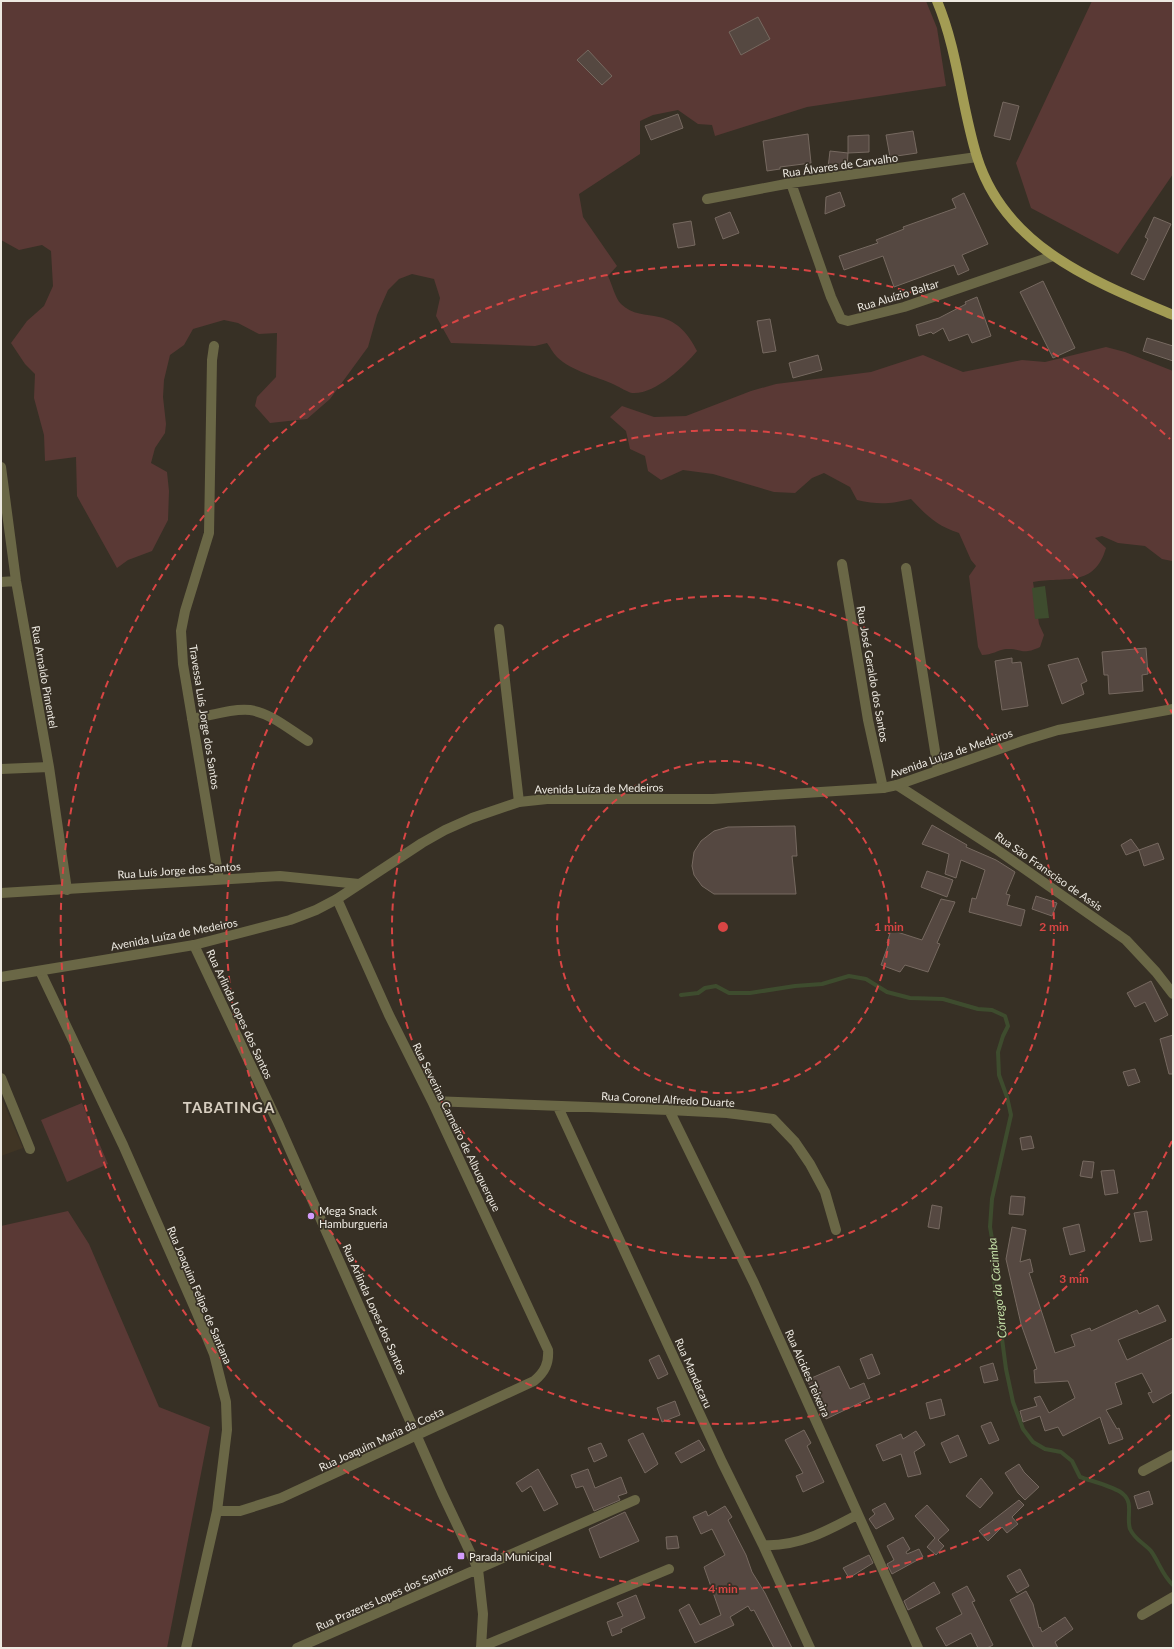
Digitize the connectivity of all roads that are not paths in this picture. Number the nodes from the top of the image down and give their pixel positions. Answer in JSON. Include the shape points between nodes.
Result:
{"nodes":[{"id":1,"x":937,"y":1,"type":"edge"},
{"id":2,"x":977,"y":157,"type":"junction"},
{"id":3,"x":790,"y":183,"type":"junction"},
{"id":4,"x":708,"y":199,"type":"dead end"},
{"id":5,"x":1052,"y":256,"type":"junction"},
{"id":6,"x":1173,"y":315,"type":"edge"},
{"id":7,"x":214,"y":346,"type":"dead end"},
{"id":8,"x":1,"y":467,"type":"edge"},
{"id":9,"x":842,"y":564,"type":"dead end"},
{"id":10,"x":906,"y":568,"type":"dead end"},
{"id":11,"x":16,"y":581,"type":"junction"},
{"id":12,"x":1,"y":582,"type":"edge"},
{"id":13,"x":499,"y":629,"type":"dead end"},
{"id":14,"x":1173,"y":709,"type":"edge"},
{"id":15,"x":192,"y":719,"type":"junction"},
{"id":16,"x":308,"y":741,"type":"dead end"},
{"id":17,"x":49,"y":767,"type":"junction"},
{"id":18,"x":1,"y":770,"type":"edge"},
{"id":19,"x":938,"y":770,"type":"junction"},
{"id":20,"x":897,"y":785,"type":"junction"},
{"id":21,"x":883,"y":788,"type":"junction"},
{"id":22,"x":519,"y":802,"type":"junction"},
{"id":23,"x":219,"y":880,"type":"junction"},
{"id":24,"x":359,"y":884,"type":"junction"},
{"id":25,"x":67,"y":890,"type":"junction"},
{"id":26,"x":1,"y":893,"type":"edge"},
{"id":27,"x":337,"y":899,"type":"junction"},
{"id":28,"x":194,"y":945,"type":"junction"},
{"id":29,"x":40,"y":971,"type":"junction"},
{"id":30,"x":1,"y":977,"type":"edge"},
{"id":31,"x":1173,"y":994,"type":"edge"},
{"id":32,"x":1,"y":1078,"type":"edge"},
{"id":33,"x":432,"y":1101,"type":"junction"},
{"id":34,"x":558,"y":1106,"type":"junction"},
{"id":35,"x":669,"y":1110,"type":"junction"},
{"id":36,"x":30,"y":1148,"type":"dead end"},
{"id":37,"x":836,"y":1230,"type":"dead end"},
{"id":38,"x":546,"y":1366,"type":"joint"},
{"id":39,"x":418,"y":1434,"type":"junction"},
{"id":40,"x":1173,"y":1455,"type":"edge"},
{"id":41,"x":1143,"y":1471,"type":"dead end"},
{"id":42,"x":635,"y":1500,"type":"dead end"},
{"id":43,"x":217,"y":1511,"type":"junction"},
{"id":44,"x":857,"y":1515,"type":"junction"},
{"id":45,"x":763,"y":1545,"type":"junction"},
{"id":46,"x":478,"y":1569,"type":"junction"},
{"id":47,"x":669,"y":1569,"type":"dead end"},
{"id":48,"x":1173,"y":1597,"type":"edge"},
{"id":49,"x":1142,"y":1615,"type":"dead end"},
{"id":50,"x":481,"y":1647,"type":"edge"},
{"id":51,"x":186,"y":1648,"type":"edge"},
{"id":52,"x":296,"y":1648,"type":"edge"},
{"id":53,"x":810,"y":1648,"type":"edge"},
{"id":54,"x":918,"y":1648,"type":"edge"}],
"edges":[{"from":1,"to":2,"type":"main road","via":[[954,54]]},
{"from":2,"to":3,"type":"street","name":"Rua Álvares de Carvalho"},
{"from":2,"to":5,"type":"main road","via":[[990,189],[1006,215]]},
{"from":3,"to":4,"type":"street","name":"Rua Álvares de Carvalho"},
{"from":3,"to":5,"type":"street","name":"Rua Aluízio Baltar","via":[[831,297],[841,318],[848,322],[904,307]]},
{"from":5,"to":6,"type":"main road","via":[[1131,297]]},
{"from":7,"to":15,"type":"street","name":"Travessa Luís Jorge dos Santos","via":[[209,532],[181,631],[183,664]]},
{"from":8,"to":11,"type":"street","name":"Rua Arnaldo Pimentel"},
{"from":9,"to":21,"type":"street","name":"Rua José Geraldo dos Santos","via":[[868,720]]},
{"from":10,"to":19,"type":"street"},
{"from":11,"to":12,"type":"street"},
{"from":11,"to":17,"type":"street","name":"Rua Arnaldo Pimentel"},
{"from":13,"to":22,"type":"street"},
{"from":14,"to":19,"type":"street","name":"Avenida Luíza de Medeiros","via":[[1058,730]]},
{"from":15,"to":16,"type":"street","via":[[250,710],[266,715]]},
{"from":15,"to":23,"type":"street","name":"Travessa Luís Jorge dos Santos"},
{"from":17,"to":18,"type":"street"},
{"from":17,"to":25,"type":"street","name":"Rua Arnaldo Pimentel"},
{"from":19,"to":20,"type":"street","name":"Avenida Luíza de Medeiros"},
{"from":20,"to":21,"type":"street","name":"Avenida Luíza de Medeiros"},
{"from":20,"to":31,"type":"street","name":"Rua São Fransciso de Assis","via":[[996,849],[1126,940]]},
{"from":21,"to":22,"type":"street","name":"Avenida Luíza de Medeiros","via":[[713,799],[547,799]]},
{"from":22,"to":24,"type":"street","name":"Avenida Luíza de Medeiros","via":[[445,830],[422,842]]},
{"from":23,"to":24,"type":"street","name":"Rua Luís Jorge dos Santos","via":[[280,876]]},
{"from":23,"to":25,"type":"street","name":"Rua Luís Jorge dos Santos"},
{"from":24,"to":27,"type":"street","name":"Avenida Luíza de Medeiros"},
{"from":25,"to":26,"type":"street","name":"Rua Luís Jorge dos Santos"},
{"from":27,"to":28,"type":"street","name":"Avenida Luíza de Medeiros","via":[[290,920]]},
{"from":27,"to":33,"type":"street","name":"Rua Severina Carneiro de Albuquerque","via":[[389,1015]]},
{"from":28,"to":29,"type":"street","name":"Avenida Luíza de Medeiros"},
{"from":28,"to":39,"type":"street","name":"Rua Arlinda Lopes dos Santos","via":[[279,1125]]},
{"from":29,"to":30,"type":"street","name":"Avenida Luíza de Medeiros"},
{"from":29,"to":43,"type":"street","name":"Rua Joaquim Felipe de Santana","via":[[123,1145],[214,1354],[226,1402],[227,1423]]},
{"from":32,"to":36,"type":"street"},
{"from":33,"to":34,"type":"street","name":"Rua Coronel Alfredo Duarte"},
{"from":33,"to":38,"type":"street","name":"Rua Severina Carneiro de Albuquerque","via":[[548,1350]]},
{"from":34,"to":35,"type":"street","name":"Rua Coronel Alfredo Duarte"},
{"from":34,"to":45,"type":"street","name":"Rua Mandacaru","via":[[722,1462]]},
{"from":35,"to":37,"type":"street","name":"Rua Coronel Alfredo Duarte","via":[[728,1113],[773,1119],[795,1142],[810,1164],[824,1192]]},
{"from":35,"to":44,"type":"street","name":"Rua Alcides Teixeira","via":[[754,1283]]},
{"from":38,"to":39,"type":"street","name":"Rua Joaquim Maria da Costa","via":[[534,1381]]},
{"from":39,"to":43,"type":"street","name":"Rua Joaquim Maria da Costa","via":[[281,1498],[240,1511]]},
{"from":39,"to":46,"type":"street","name":"Rua Arlinda Lopes dos Santos","via":[[442,1493]]},
{"from":40,"to":41,"type":"street"},
{"from":42,"to":46,"type":"street","name":"Rua Prazeres Lopes dos Santos"},
{"from":43,"to":51,"type":"street","name":"Rua Joaquim Felipe de Santana"},
{"from":44,"to":45,"type":"street","via":[[797,1543]]},
{"from":44,"to":54,"type":"street","name":"Rua Alcides Teixeira"},
{"from":45,"to":53,"type":"street","name":"Rua Mandacaru"},
{"from":46,"to":50,"type":"street","name":"Rua Arlinda Lopes dos Santos","via":[[483,1614]]},
{"from":46,"to":52,"type":"street","name":"Rua Prazeres Lopes dos Santos"},
{"from":47,"to":50,"type":"street"},
{"from":48,"to":49,"type":"street"}]}
